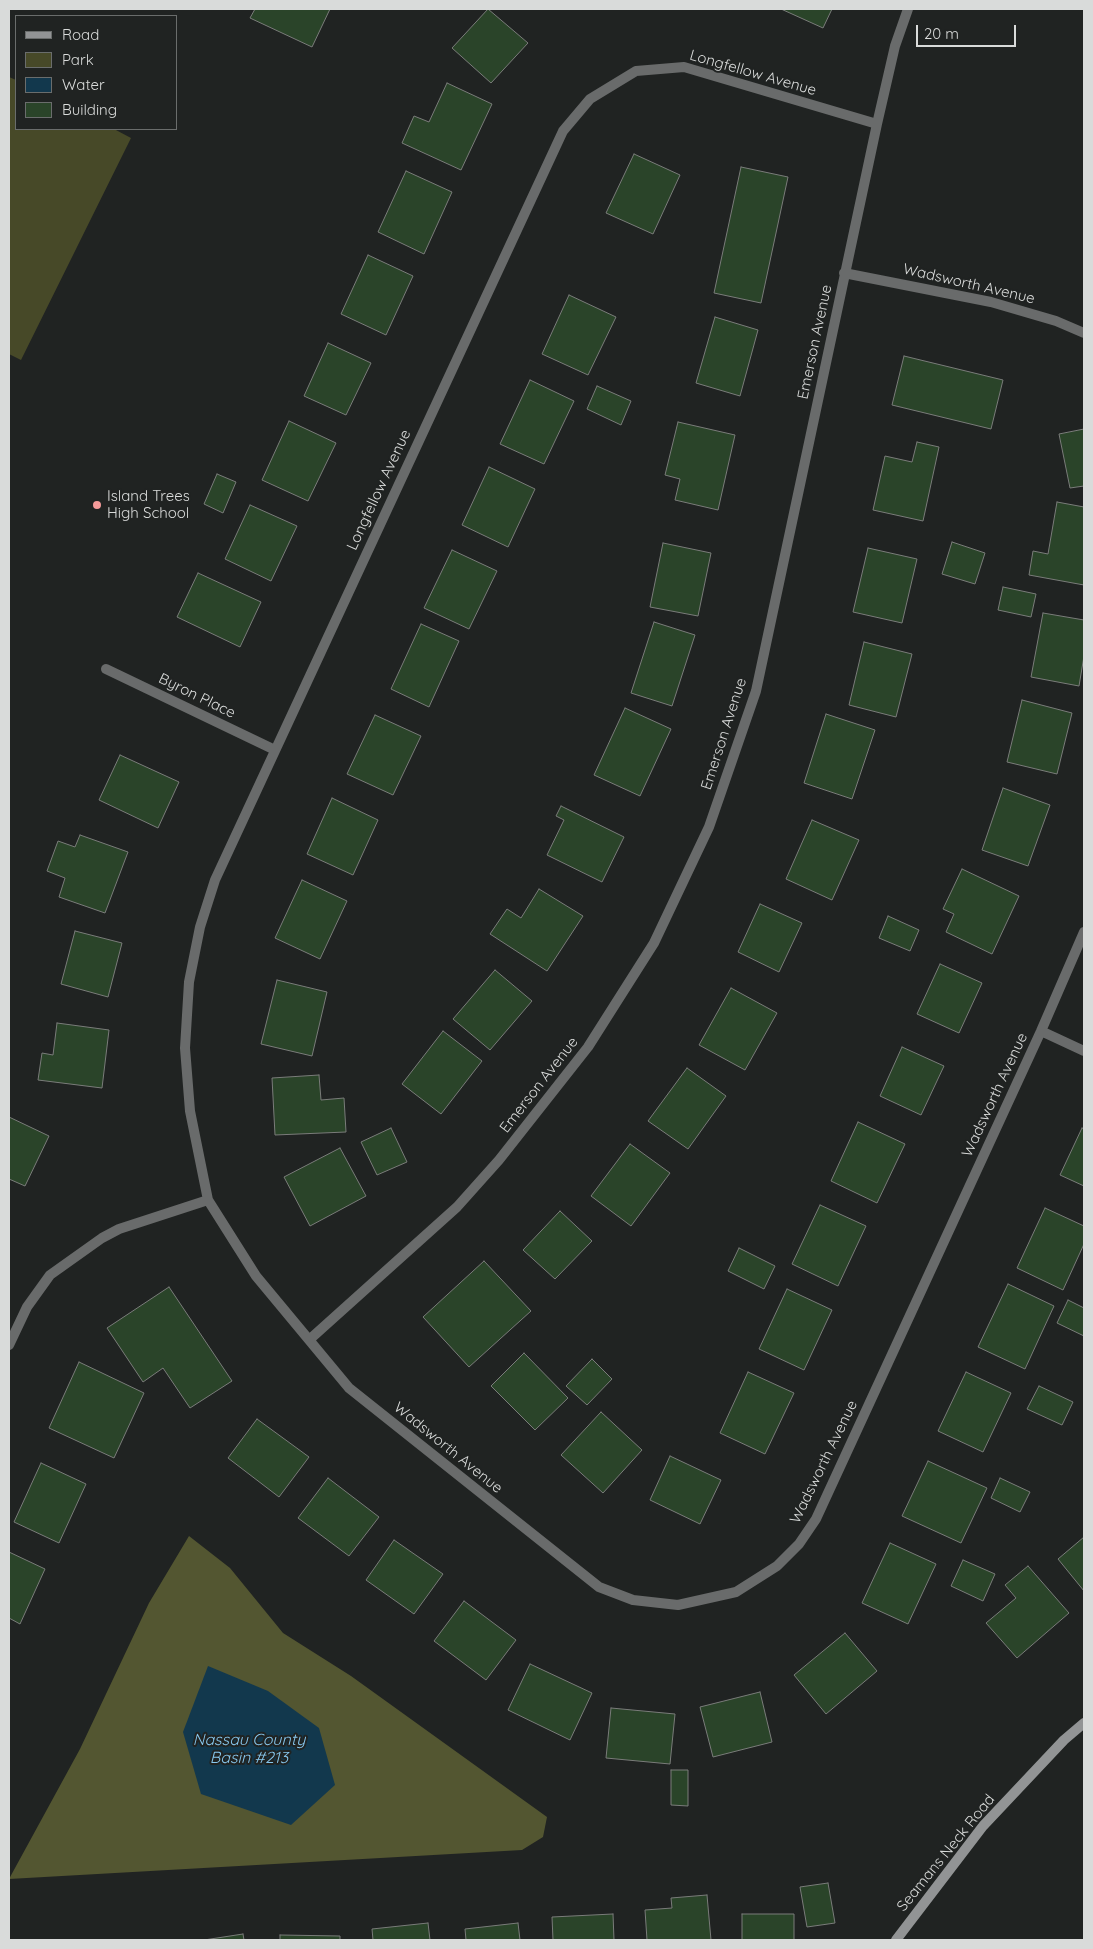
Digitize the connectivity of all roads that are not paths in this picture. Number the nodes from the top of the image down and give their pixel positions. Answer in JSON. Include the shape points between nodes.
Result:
{"nodes":[{"id":1,"x":908,"y":9,"type":"edge"},
{"id":2,"x":877,"y":124,"type":"junction"},
{"id":3,"x":844,"y":273,"type":"junction"},
{"id":4,"x":1084,"y":332,"type":"edge"},
{"id":5,"x":106,"y":669,"type":"dead end"},
{"id":6,"x":275,"y":750,"type":"junction"},
{"id":7,"x":1084,"y":932,"type":"edge"},
{"id":8,"x":1041,"y":1031,"type":"junction"},
{"id":9,"x":1084,"y":1051,"type":"edge"},
{"id":10,"x":208,"y":1200,"type":"junction"},
{"id":11,"x":309,"y":1340,"type":"junction"},
{"id":12,"x":9,"y":1346,"type":"edge"},
{"id":13,"x":1084,"y":1723,"type":"edge"},
{"id":14,"x":896,"y":1940,"type":"edge"}],
"edges":[{"from":1,"to":2,"type":"street","name":"Emerson Avenue","via":[[895,46]]},
{"from":2,"to":3,"type":"street","name":"Emerson Avenue"},
{"from":2,"to":6,"type":"street","name":"Longfellow Avenue","via":[[684,67],[636,71],[590,99],[563,131],[550,155]]},
{"from":3,"to":4,"type":"street","name":"Wadsworth Avenue","via":[[991,302]]},
{"from":3,"to":11,"type":"street","name":"Emerson Avenue","via":[[756,691],[709,827],[654,943],[588,1047],[499,1160],[457,1207]]},
{"from":5,"to":6,"type":"street","name":"Byron Place"},
{"from":6,"to":10,"type":"street","name":"Longfellow Avenue","via":[[216,880],[200,927],[189,982],[185,1048],[190,1102]]},
{"from":7,"to":8,"type":"street","name":"Wadsworth Avenue"},
{"from":8,"to":9,"type":"street"},
{"from":8,"to":11,"type":"street","name":"Wadsworth Avenue","via":[[816,1519],[799,1544],[777,1566],[736,1592],[678,1605],[633,1600],[598,1587],[349,1388]]},
{"from":10,"to":11,"type":"street","name":"Wadsworth Avenue","via":[[256,1276]]},
{"from":10,"to":12,"type":"street","via":[[119,1229],[50,1275],[27,1307]]},
{"from":13,"to":14,"type":"main road","name":"Seamans Neck Road","via":[[983,1826]]}]}
